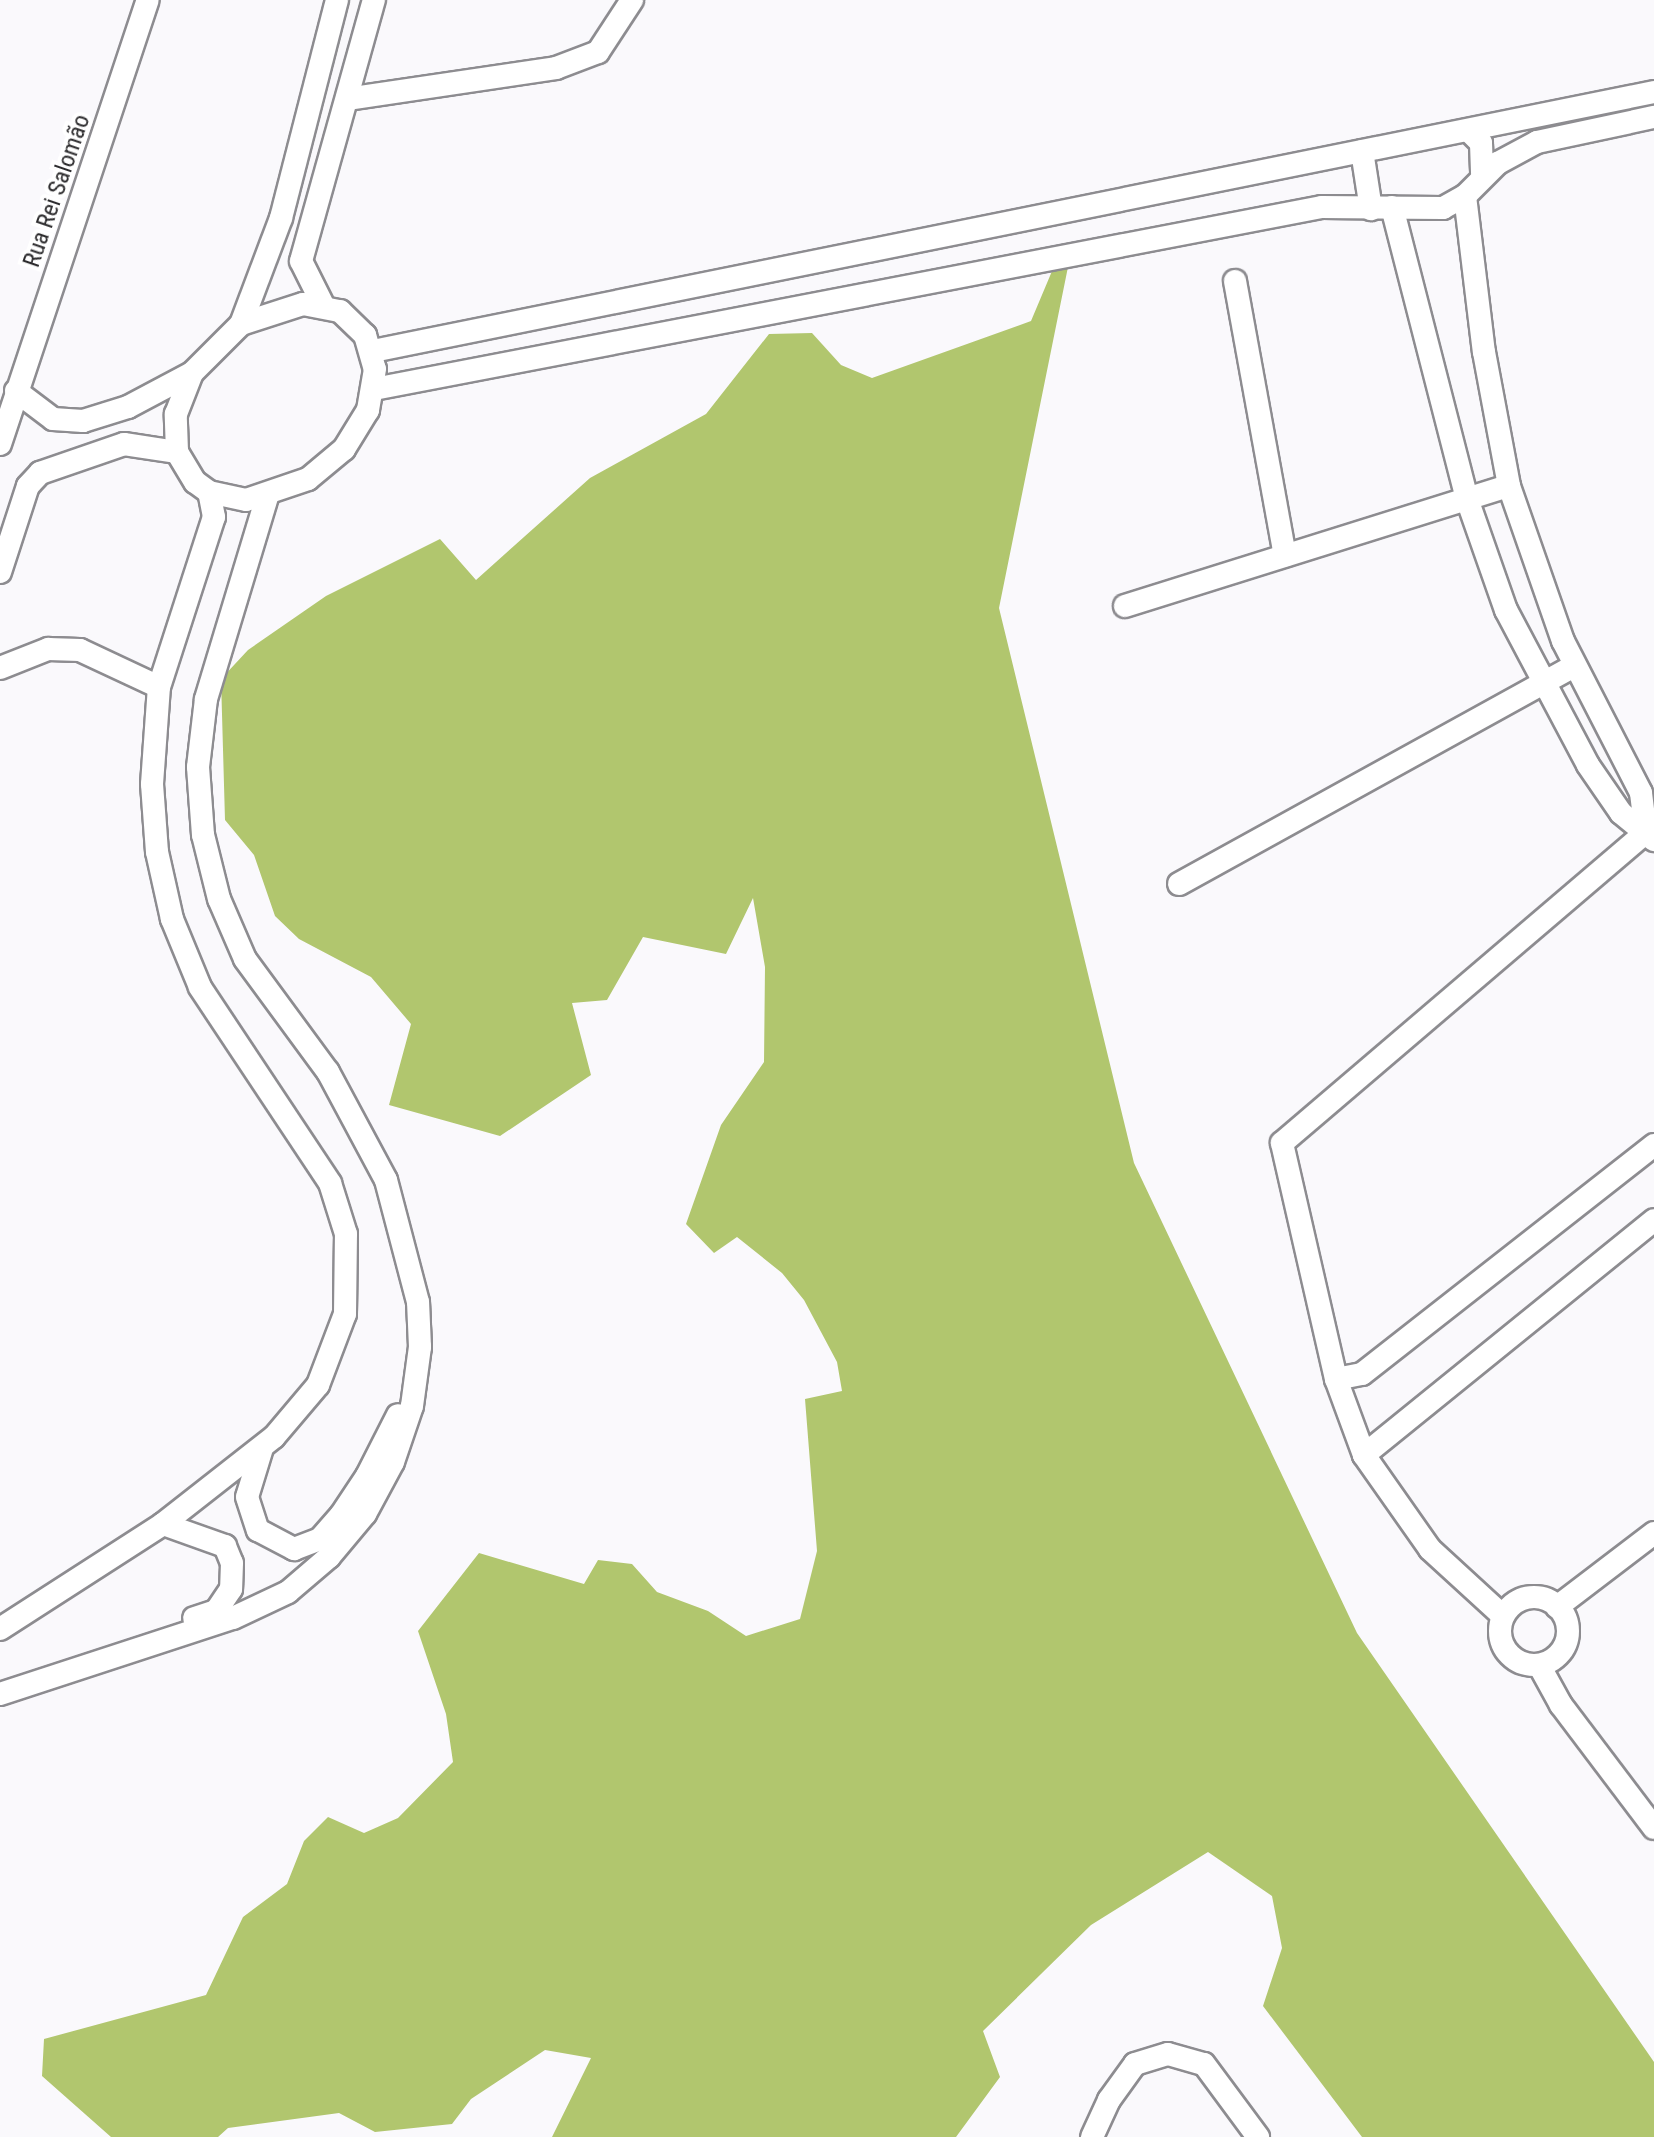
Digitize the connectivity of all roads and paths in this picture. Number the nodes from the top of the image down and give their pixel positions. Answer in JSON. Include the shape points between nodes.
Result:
{"nodes":[{"id":1,"x":148,"y":0,"type":"edge"},
{"id":2,"x":337,"y":0,"type":"edge"},
{"id":3,"x":374,"y":0,"type":"edge"},
{"id":4,"x":632,"y":0,"type":"edge"},
{"id":5,"x":1654,"y":92,"type":"edge"},
{"id":6,"x":347,"y":99,"type":"junction"},
{"id":7,"x":1654,"y":117,"type":"edge"},
{"id":8,"x":1469,"y":131,"type":"junction"},
{"id":9,"x":1362,"y":151,"type":"junction"},
{"id":10,"x":1482,"y":176,"type":"junction"},
{"id":11,"x":1465,"y":196,"type":"junction"},
{"id":12,"x":1382,"y":208,"type":"junction"},
{"id":13,"x":1235,"y":281,"type":"dead end"},
{"id":14,"x":323,"y":305,"type":"junction"},
{"id":15,"x":241,"y":324,"type":"junction"},
{"id":16,"x":373,"y":351,"type":"junction"},
{"id":17,"x":192,"y":373,"type":"junction"},
{"id":18,"x":374,"y":389,"type":"junction"},
{"id":19,"x":16,"y":391,"type":"junction"},
{"id":20,"x":0,"y":444,"type":"edge"},
{"id":21,"x":177,"y":452,"type":"junction"},
{"id":22,"x":1509,"y":486,"type":"junction"},
{"id":23,"x":209,"y":492,"type":"junction"},
{"id":24,"x":1466,"y":496,"type":"junction"},
{"id":25,"x":267,"y":497,"type":"junction"},
{"id":26,"x":1285,"y":555,"type":"junction"},
{"id":27,"x":0,"y":572,"type":"edge"},
{"id":28,"x":1125,"y":606,"type":"dead end"},
{"id":29,"x":1574,"y":666,"type":"junction"},
{"id":30,"x":0,"y":668,"type":"edge"},
{"id":31,"x":1540,"y":681,"type":"junction"},
{"id":32,"x":159,"y":687,"type":"junction"},
{"id":33,"x":1651,"y":832,"type":"edge"},
{"id":34,"x":1179,"y":884,"type":"dead end"},
{"id":35,"x":1654,"y":1145,"type":"edge"},
{"id":36,"x":1654,"y":1220,"type":"edge"},
{"id":37,"x":417,"y":1376,"type":"junction"},
{"id":38,"x":1336,"y":1379,"type":"junction"},
{"id":39,"x":262,"y":1448,"type":"junction"},
{"id":40,"x":1364,"y":1455,"type":"junction"},
{"id":41,"x":163,"y":1524,"type":"junction"},
{"id":42,"x":1654,"y":1533,"type":"edge"},
{"id":43,"x":1557,"y":1607,"type":"junction"},
{"id":44,"x":1503,"y":1616,"type":"junction"},
{"id":45,"x":0,"y":1629,"type":"edge"},
{"id":46,"x":86,"y":1665,"type":"junction"},
{"id":47,"x":1539,"y":1665,"type":"junction"},
{"id":48,"x":0,"y":1694,"type":"edge"},
{"id":49,"x":1654,"y":1828,"type":"edge"},
{"id":50,"x":1092,"y":2137,"type":"edge"},
{"id":51,"x":1258,"y":2137,"type":"edge"}],
"edges":[{"from":1,"to":19,"type":"street","name":"Rua Rei Salomão"},
{"from":2,"to":15,"type":"street","via":[[281,218]]},
{"from":3,"to":6,"type":"street"},
{"from":4,"to":6,"type":"street","via":[[598,52],[556,68]]},
{"from":5,"to":8,"type":"street"},
{"from":6,"to":14,"type":"street","via":[[301,261]]},
{"from":7,"to":10,"type":"street","via":[[1537,142]]},
{"from":8,"to":9,"type":"street"},
{"from":8,"to":10,"type":"street","via":[[1481,143]]},
{"from":9,"to":12,"type":"street"},
{"from":9,"to":16,"type":"street"},
{"from":10,"to":11,"type":"street"},
{"from":11,"to":12,"type":"street","via":[[1431,210]]},
{"from":11,"to":22,"type":"street","via":[[1484,352]]},
{"from":12,"to":18,"type":"street","via":[[1322,207]]},
{"from":12,"to":24,"type":"street"},
{"from":13,"to":26,"type":"street"},
{"from":14,"to":15,"type":"street","via":[[283,306]]},
{"from":14,"to":16,"type":"street","via":[[355,321]]},
{"from":15,"to":17,"type":"street"},
{"from":16,"to":18,"type":"street"},
{"from":17,"to":19,"type":"street","via":[[128,407],[83,421],[53,419]]},
{"from":17,"to":21,"type":"street","via":[[176,414]]},
{"from":18,"to":25,"type":"street","via":[[344,449],[308,479]]},
{"from":19,"to":20,"type":"street","name":"Rua Rei Salomão"},
{"from":21,"to":23,"type":"street","via":[[184,469]]},
{"from":21,"to":27,"type":"street","via":[[124,444],[40,473],[28,486]]},
{"from":22,"to":24,"type":"street"},
{"from":22,"to":29,"type":"street"},
{"from":23,"to":25,"type":"street","via":[[246,500]]},
{"from":23,"to":32,"type":"street","via":[[214,517]]},
{"from":24,"to":26,"type":"street"},
{"from":24,"to":31,"type":"street","via":[[1506,610]]},
{"from":25,"to":37,"type":"street","via":[[206,699],[198,767],[203,835],[219,899],[245,959],[350,1106],[386,1180],[416,1288]]},
{"from":26,"to":28,"type":"street"},
{"from":29,"to":31,"type":"street"},
{"from":29,"to":33,"type":"street","via":[[1641,793]]},
{"from":30,"to":32,"type":"street","via":[[48,649],[80,650]]},
{"from":31,"to":33,"type":"street","via":[[1621,813]]},
{"from":31,"to":34,"type":"street"},
{"from":32,"to":39,"type":"street","via":[[153,818],[172,919],[218,1019],[317,1159],[346,1234],[348,1287],[338,1340],[305,1404]]},
{"from":33,"to":38,"type":"street","via":[[1282,1143]]},
{"from":35,"to":38,"type":"street","via":[[1362,1374]]},
{"from":36,"to":40,"type":"street"},
{"from":37,"to":39,"type":"street","via":[[367,1476],[320,1539],[294,1549],[258,1530],[247,1497]]},
{"from":37,"to":46,"type":"street","via":[[393,1462],[365,1514],[338,1548],[288,1592],[233,1618]]},
{"from":38,"to":40,"type":"street"},
{"from":39,"to":41,"type":"street"},
{"from":40,"to":44,"type":"street","via":[[1430,1549]]},
{"from":41,"to":45,"type":"street"},
{"from":41,"to":46,"type":"street","via":[[225,1546],[232,1563],[231,1589],[216,1611]]},
{"from":42,"to":43,"type":"street"},
{"from":43,"to":44,"type":"street","via":[[1528,1598]]},
{"from":43,"to":47,"type":"street","via":[[1567,1636],[1558,1655]]},
{"from":44,"to":47,"type":"street","via":[[1500,1637],[1510,1656]]},
{"from":46,"to":48,"type":"street"},
{"from":47,"to":49,"type":"street","via":[[1561,1705]]},
{"from":50,"to":51,"type":"street","via":[[1109,2100],[1135,2064],[1168,2054],[1204,2064]]}]}
